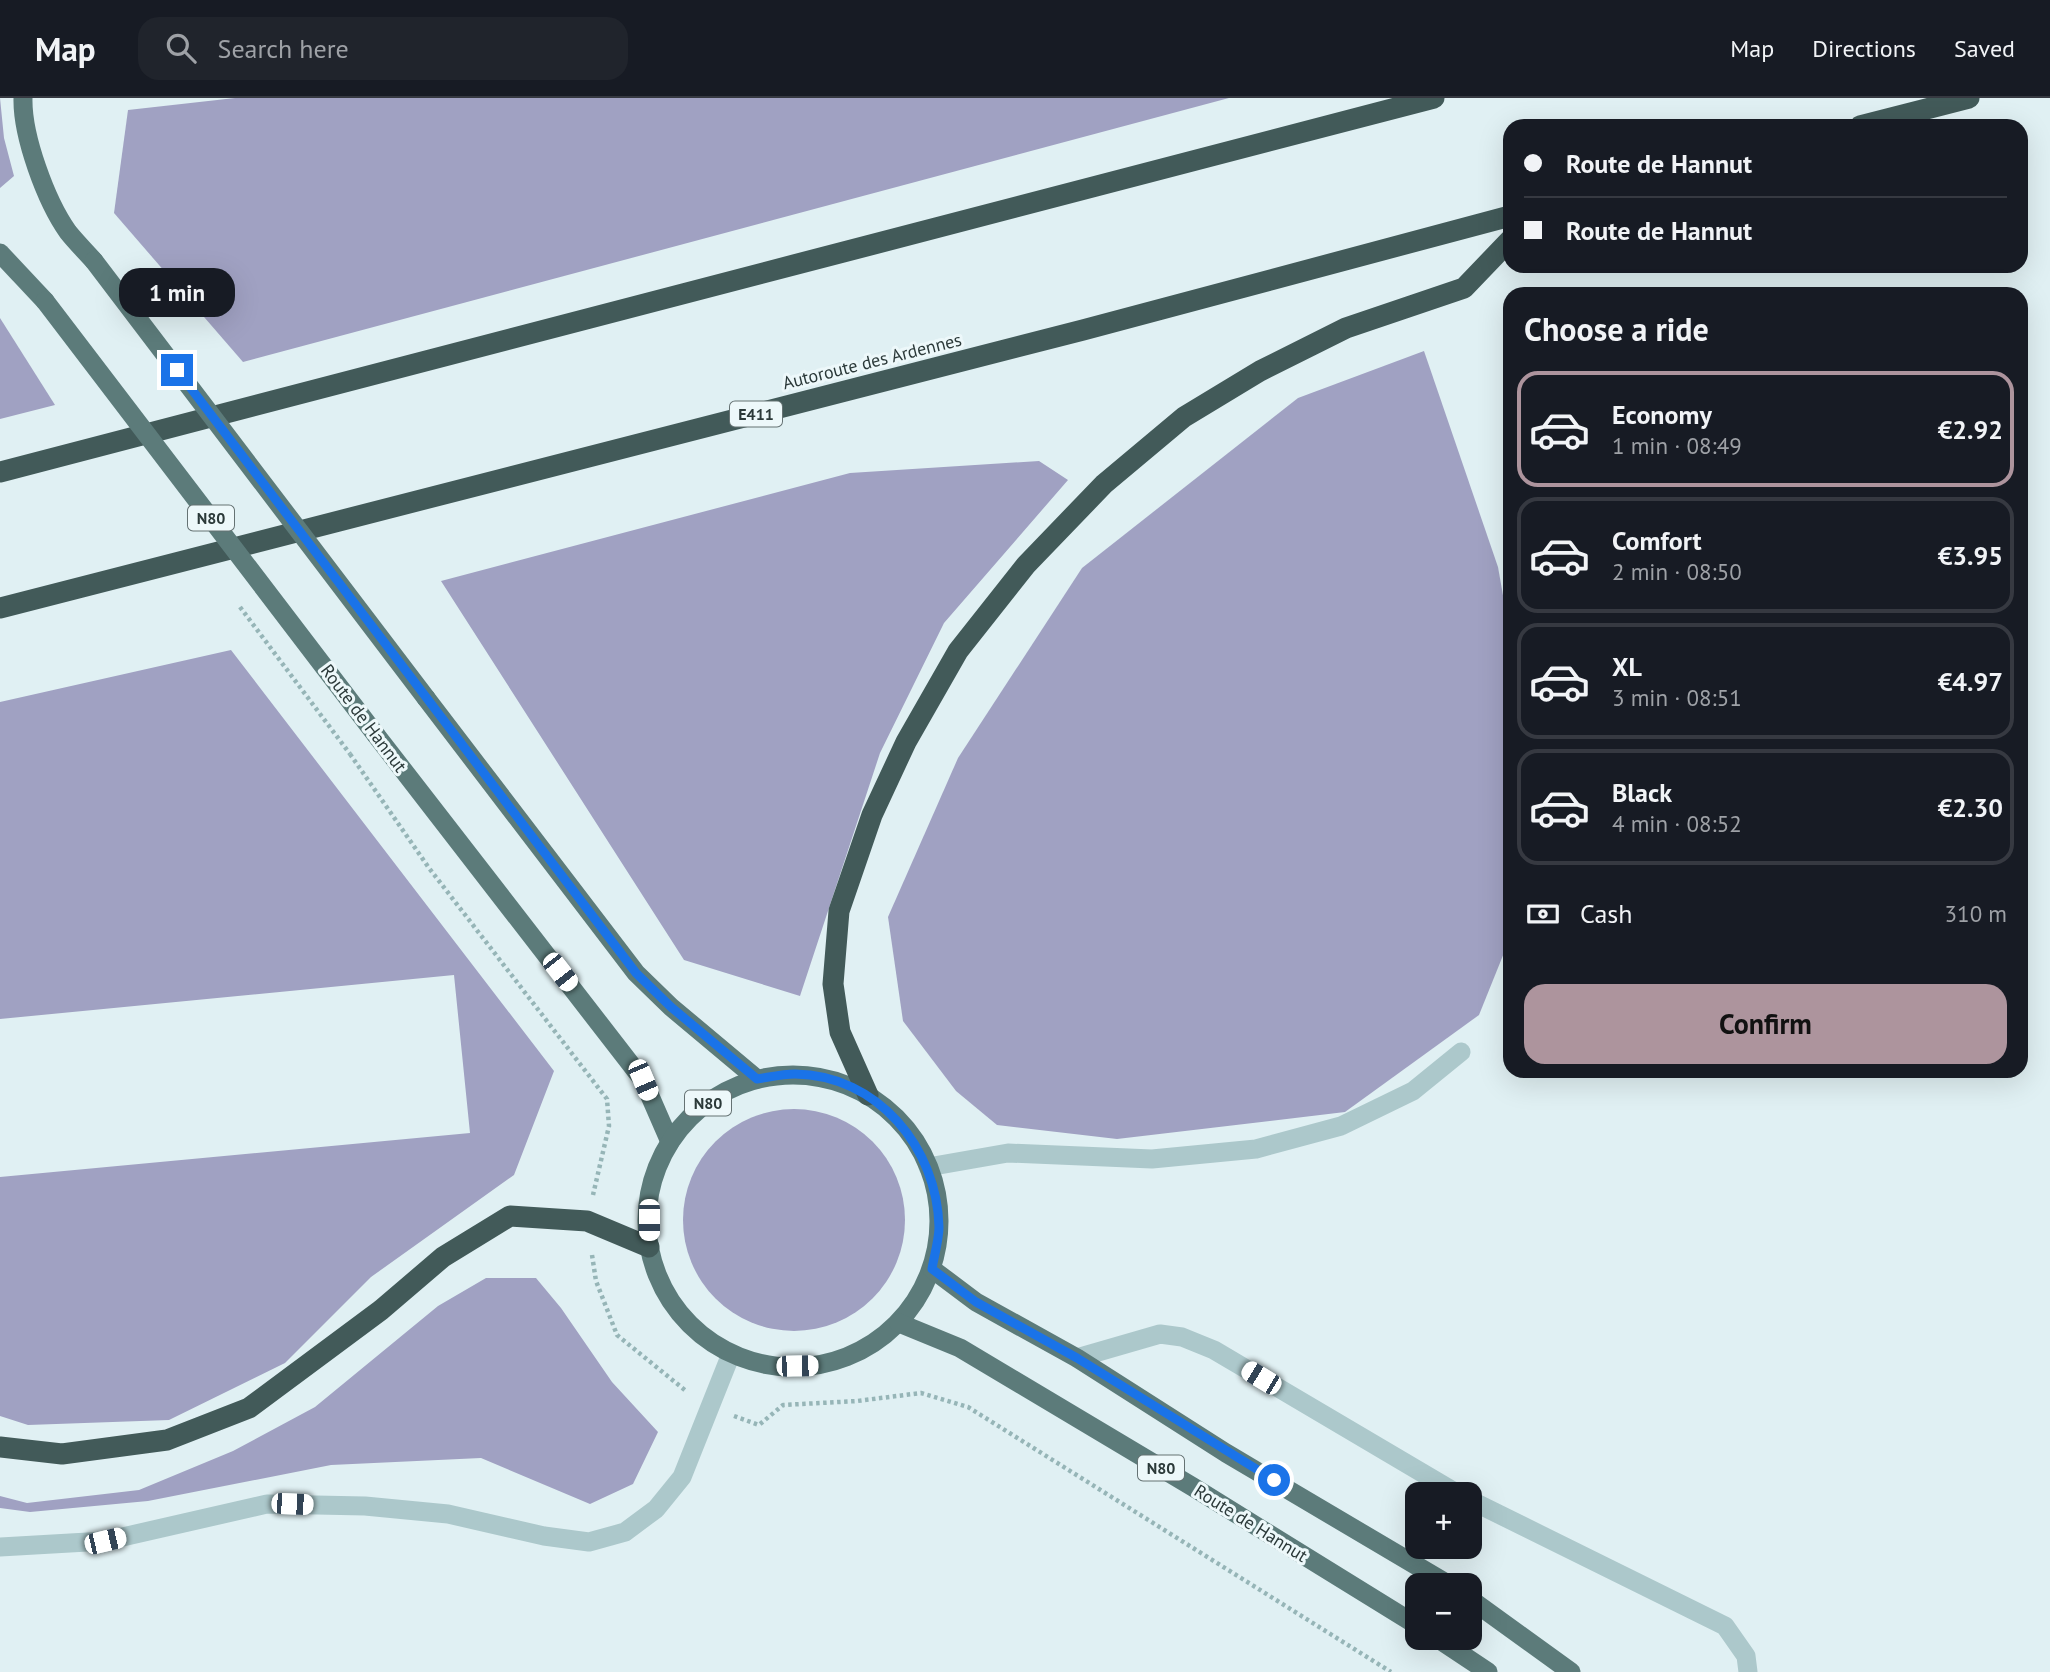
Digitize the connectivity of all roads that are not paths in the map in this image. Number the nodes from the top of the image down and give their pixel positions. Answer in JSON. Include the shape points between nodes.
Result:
{"nodes":[{"id":1,"x":23,"y":98,"type":"edge"},
{"id":2,"x":1434,"y":98,"type":"edge"},
{"id":3,"x":1969,"y":98,"type":"edge"},
{"id":4,"x":1887,"y":119,"type":"edge"},
{"id":5,"x":1503,"y":218,"type":"edge"},
{"id":6,"x":1503,"y":247,"type":"edge"},
{"id":7,"x":0,"y":253,"type":"edge"},
{"id":8,"x":0,"y":472,"type":"edge"},
{"id":9,"x":0,"y":608,"type":"edge"},
{"id":10,"x":1461,"y":1052,"type":"dead end"},
{"id":11,"x":757,"y":1079,"type":"junction"},
{"id":12,"x":868,"y":1095,"type":"junction"},
{"id":13,"x":670,"y":1142,"type":"junction"},
{"id":14,"x":928,"y":1167,"type":"junction"},
{"id":15,"x":649,"y":1247,"type":"junction"},
{"id":16,"x":932,"y":1269,"type":"junction"},
{"id":17,"x":899,"y":1323,"type":"junction"},
{"id":18,"x":731,"y":1354,"type":"junction"},
{"id":19,"x":1077,"y":1358,"type":"junction"},
{"id":20,"x":0,"y":1447,"type":"edge"},
{"id":21,"x":1438,"y":1482,"type":"edge"},
{"id":22,"x":1482,"y":1506,"type":"edge"},
{"id":23,"x":0,"y":1547,"type":"edge"},
{"id":24,"x":1429,"y":1573,"type":"edge"},
{"id":25,"x":1482,"y":1608,"type":"edge"},
{"id":26,"x":1405,"y":1618,"type":"edge"},
{"id":27,"x":1455,"y":1650,"type":"edge"},
{"id":28,"x":1488,"y":1672,"type":"edge"},
{"id":29,"x":1571,"y":1672,"type":"edge"},
{"id":30,"x":1748,"y":1672,"type":"edge"}],
"edges":[{"from":1,"to":11,"type":"main road","number":"N80","bridge":true,"via":[[22,115],[38,172],[67,231],[636,973]]},
{"from":2,"to":8,"type":"highway"},
{"from":3,"to":4,"type":"highway"},
{"from":5,"to":9,"type":"highway","name":"Autoroute des Ardennes","number":"E411"},
{"from":6,"to":12,"type":"highway","via":[[1464,288],[1346,328],[1260,371],[1184,417],[1104,484],[1026,565],[958,651],[906,742],[872,815],[839,911],[833,984],[838,1020]]},
{"from":7,"to":13,"type":"main road","name":"Route de Hannut","number":"N80","bridge":true,"via":[[45,301],[643,1080]]},
{"from":10,"to":14,"type":"street","via":[[1413,1091],[1341,1126],[1256,1149],[1152,1159],[1009,1153]]},
{"from":11,"to":12,"type":"main road","number":"N80","via":[[795,1074],[833,1080]]},
{"from":11,"to":13,"type":"main road","number":"N80","via":[[713,1099],[693,1114]]},
{"from":12,"to":14,"type":"main road","number":"N80","via":[[899,1120]]},
{"from":13,"to":15,"type":"main road","number":"N80","via":[[649,1193]]},
{"from":14,"to":16,"type":"main road","number":"N80","via":[[939,1230]]},
{"from":15,"to":18,"type":"main road","number":"N80","via":[[664,1291],[692,1328]]},
{"from":15,"to":20,"type":"highway","via":[[587,1221],[510,1216],[443,1257],[381,1310],[250,1408],[167,1440],[62,1454]]},
{"from":16,"to":17,"type":"main road","number":"N80"},
{"from":16,"to":19,"type":"main road","number":"N80","via":[[976,1302]]},
{"from":17,"to":18,"type":"main road","number":"N80","via":[[863,1350],[820,1366],[774,1367]]},
{"from":17,"to":26,"type":"main road","name":"Route de Hannut","number":"N80","via":[[972,1355]]},
{"from":18,"to":23,"type":"street","via":[[682,1477],[656,1509],[625,1532],[589,1542],[448,1514],[267,1504],[105,1541]]},
{"from":19,"to":21,"type":"street","via":[[1160,1334],[1182,1337],[1214,1350]]},
{"from":19,"to":24,"type":"main road","number":"N80"},
{"from":22,"to":30,"type":"street","via":[[1725,1626],[1746,1656]]},
{"from":25,"to":29,"type":"main road"},
{"from":27,"to":28,"type":"main road"}]}
